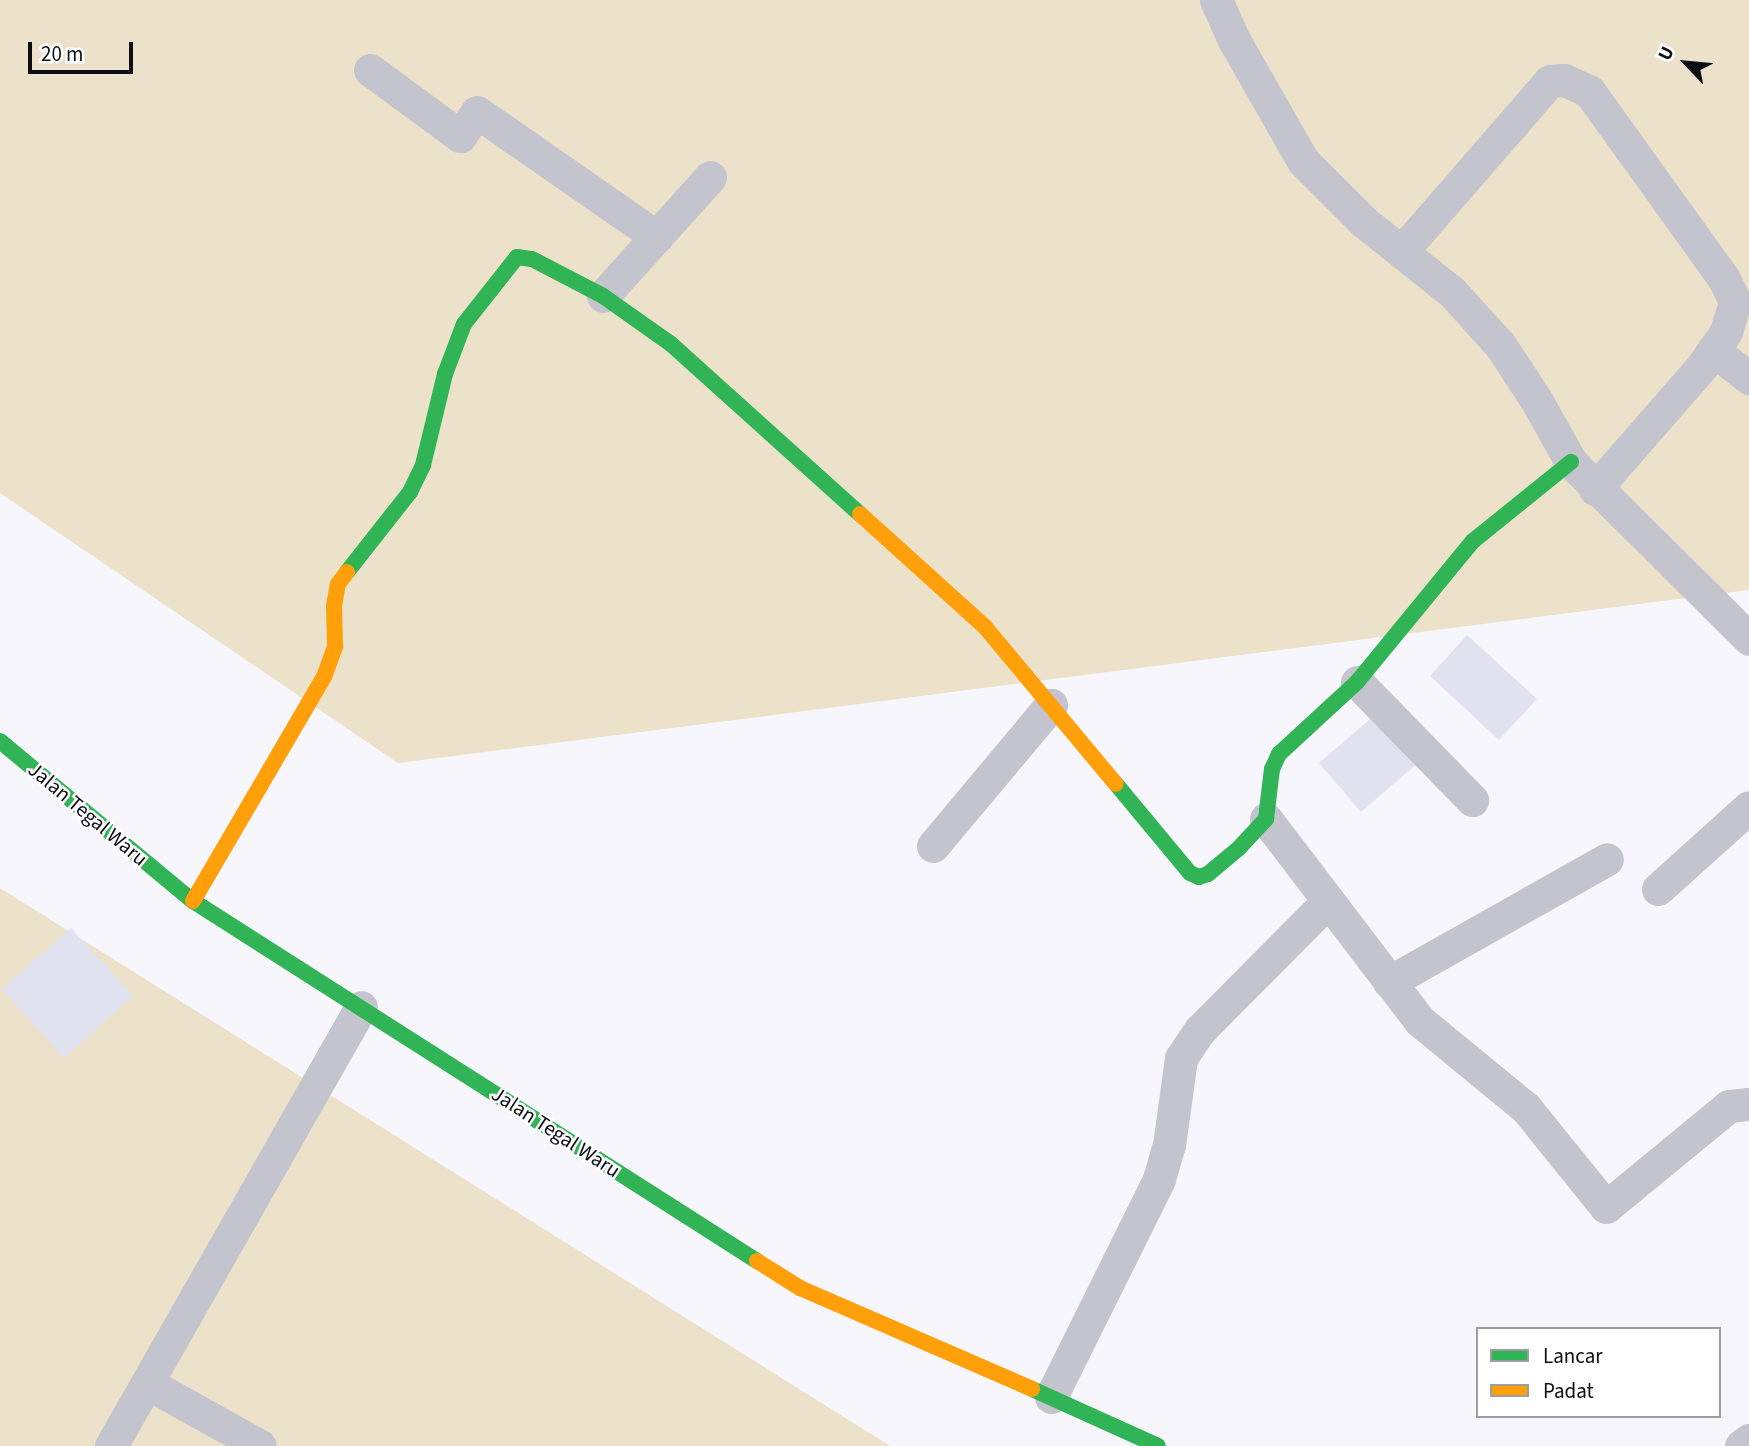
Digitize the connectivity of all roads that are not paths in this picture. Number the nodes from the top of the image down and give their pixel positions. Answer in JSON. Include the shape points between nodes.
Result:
{"nodes":[{"id":1,"x":1220,"y":2,"type":"edge"},
{"id":2,"x":370,"y":69,"type":"dead end"},
{"id":3,"x":710,"y":177,"type":"dead end"},
{"id":4,"x":657,"y":237,"type":"junction"},
{"id":5,"x":1402,"y":251,"type":"junction"},
{"id":6,"x":603,"y":296,"type":"junction"},
{"id":7,"x":1713,"y":351,"type":"junction"},
{"id":8,"x":1749,"y":378,"type":"edge"},
{"id":9,"x":1571,"y":462,"type":"junction"},
{"id":10,"x":1595,"y":489,"type":"junction"},
{"id":11,"x":1749,"y":639,"type":"edge"},
{"id":12,"x":1357,"y":682,"type":"junction"},
{"id":13,"x":1051,"y":705,"type":"junction"},
{"id":14,"x":0,"y":741,"type":"edge"},
{"id":15,"x":1472,"y":800,"type":"dead end"},
{"id":16,"x":1749,"y":807,"type":"edge"},
{"id":17,"x":1266,"y":819,"type":"junction"},
{"id":18,"x":933,"y":846,"type":"dead end"},
{"id":19,"x":1607,"y":859,"type":"dead end"},
{"id":20,"x":1658,"y":889,"type":"dead end"},
{"id":21,"x":193,"y":901,"type":"junction"},
{"id":22,"x":1328,"y":901,"type":"junction"},
{"id":23,"x":1389,"y":982,"type":"junction"},
{"id":24,"x":361,"y":1007,"type":"junction"},
{"id":25,"x":1749,"y":1104,"type":"edge"},
{"id":26,"x":147,"y":1382,"type":"junction"},
{"id":27,"x":1051,"y":1396,"type":"junction"},
{"id":28,"x":1749,"y":1440,"type":"edge"},
{"id":29,"x":111,"y":1446,"type":"edge"},
{"id":30,"x":260,"y":1446,"type":"edge"},
{"id":31,"x":1158,"y":1446,"type":"edge"},
{"id":32,"x":1741,"y":1446,"type":"edge"}],
"edges":[{"from":1,"to":5,"type":"street","via":[[1234,40],[1303,161],[1364,222]]},
{"from":2,"to":4,"type":"street","via":[[460,136],[477,111]]},
{"from":3,"to":4,"type":"street"},
{"from":4,"to":6,"type":"street"},
{"from":5,"to":7,"type":"street","via":[[1550,81],[1577,84],[1606,112],[1724,279],[1735,302],[1726,332]]},
{"from":5,"to":9,"type":"street","via":[[1452,292],[1501,346]]},
{"from":6,"to":13,"type":"street","via":[[671,344],[985,627]]},
{"from":6,"to":21,"type":"street","via":[[532,259],[517,257],[464,324],[445,374],[423,465],[410,492],[338,584],[335,646],[324,677]]},
{"from":7,"to":8,"type":"street"},
{"from":7,"to":10,"type":"street"},
{"from":9,"to":10,"type":"street"},
{"from":9,"to":12,"type":"street","via":[[1473,541]]},
{"from":10,"to":11,"type":"street"},
{"from":12,"to":15,"type":"street"},
{"from":12,"to":17,"type":"street","via":[[1279,754],[1272,769]]},
{"from":13,"to":17,"type":"street","via":[[1190,873],[1208,874]]},
{"from":13,"to":18,"type":"street"},
{"from":14,"to":21,"type":"street","name":"Jalan Tegal Waru"},
{"from":16,"to":20,"type":"street"},
{"from":17,"to":22,"type":"street"},
{"from":19,"to":23,"type":"street"},
{"from":21,"to":24,"type":"street","name":"Jalan Tegal Waru"},
{"from":22,"to":23,"type":"street"},
{"from":22,"to":27,"type":"street","via":[[1200,1030],[1181,1058],[1169,1145],[1159,1179]]},
{"from":23,"to":25,"type":"street","via":[[1420,1021],[1525,1108],[1605,1208],[1729,1106]]},
{"from":24,"to":26,"type":"street"},
{"from":24,"to":27,"type":"street","name":"Jalan Tegal Waru","via":[[800,1288]]},
{"from":26,"to":29,"type":"street"},
{"from":26,"to":30,"type":"street"},
{"from":27,"to":31,"type":"street","name":"Jalan Tegal Waru"},
{"from":28,"to":32,"type":"street"}]}
